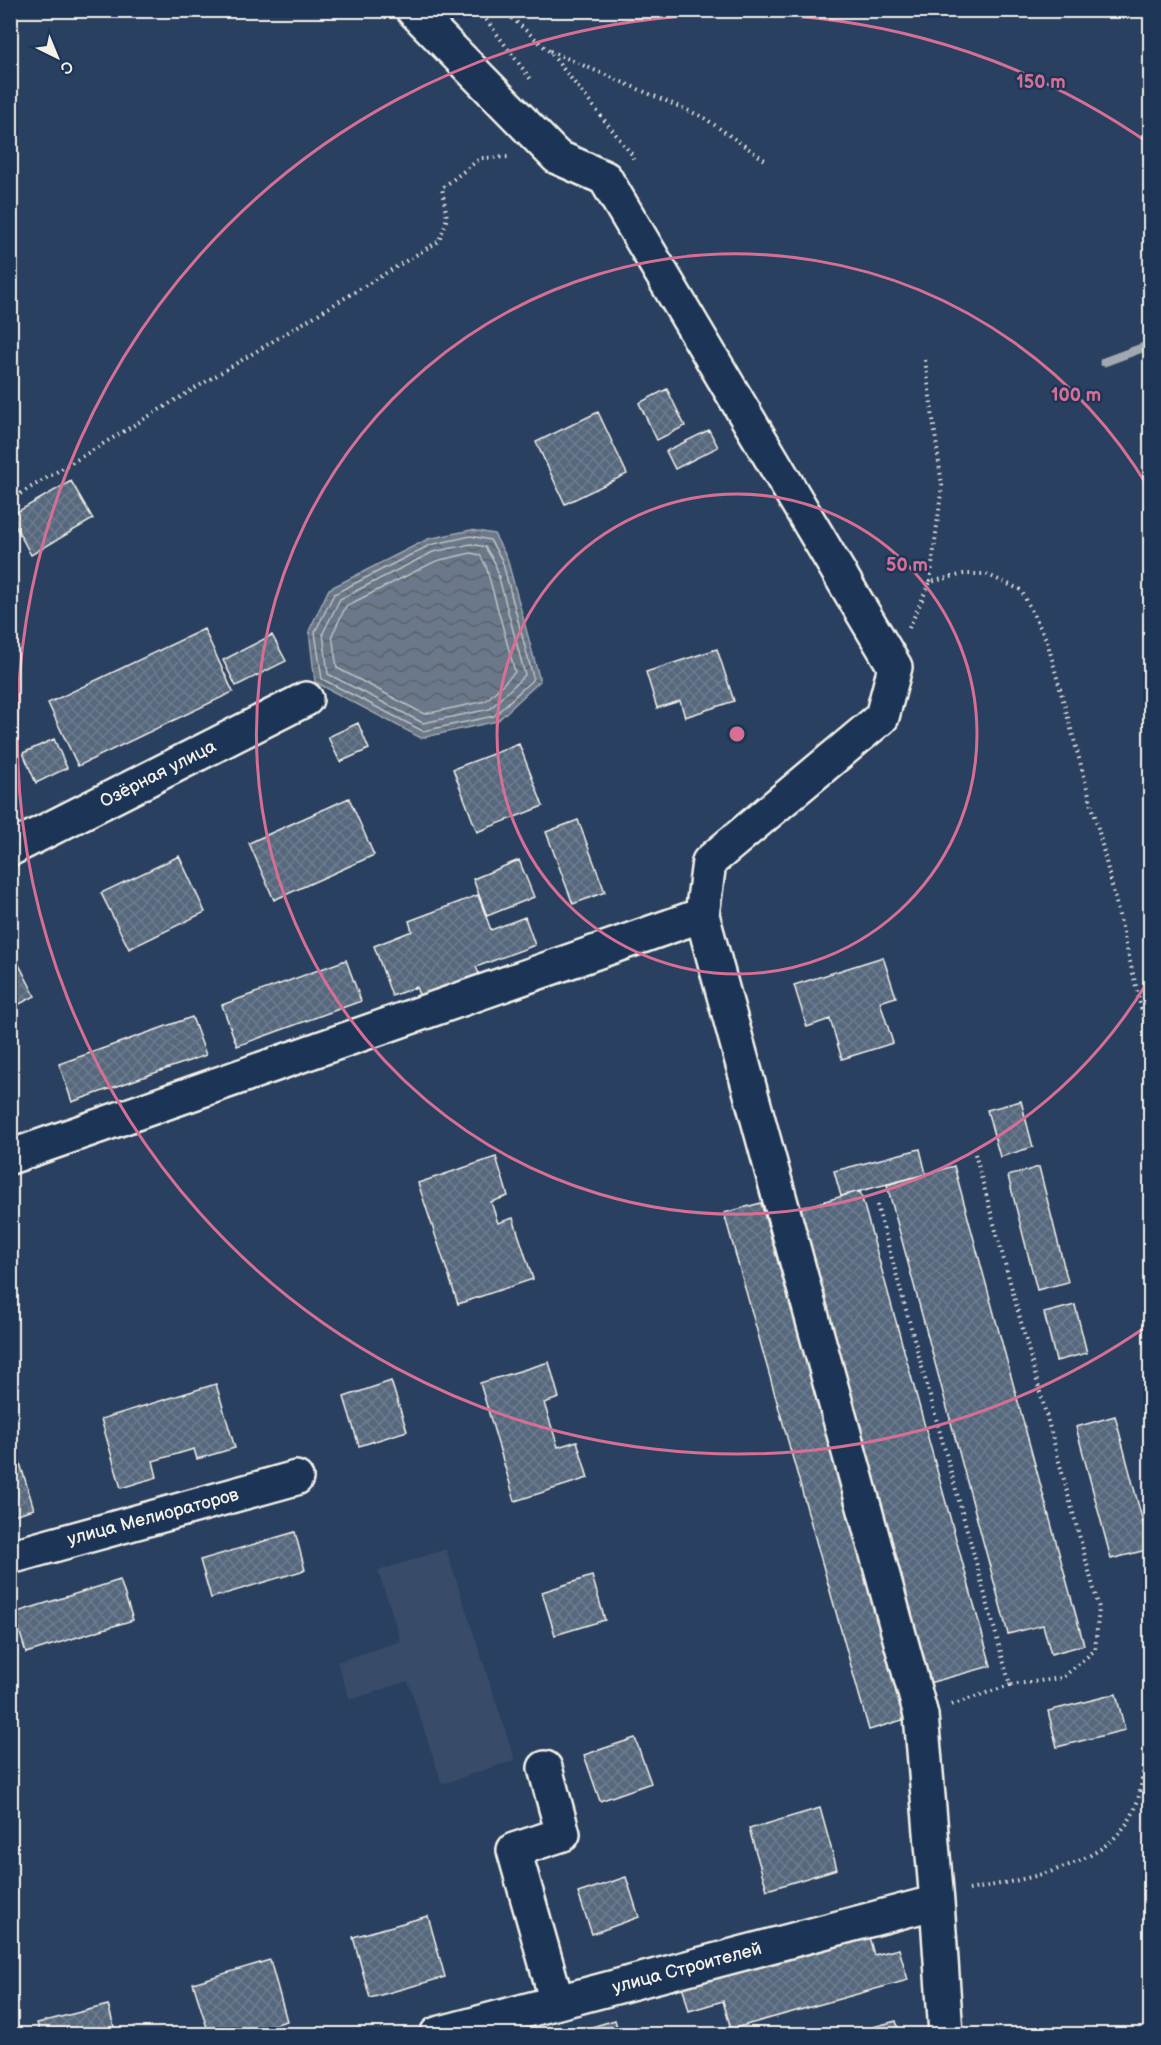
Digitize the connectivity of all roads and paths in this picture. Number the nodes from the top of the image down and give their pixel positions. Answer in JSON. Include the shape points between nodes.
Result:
{"nodes":[{"id":1,"x":413,"y":10,"type":"edge"},
{"id":2,"x":503,"y":10,"type":"edge"},
{"id":3,"x":549,"y":51,"type":"junction"},
{"id":4,"x":556,"y":157,"type":"junction"},
{"id":5,"x":765,"y":160,"type":"dead end"},
{"id":6,"x":633,"y":168,"type":"dead end"},
{"id":7,"x":926,"y":360,"type":"dead end"},
{"id":8,"x":10,"y":500,"type":"edge"},
{"id":9,"x":930,"y":582,"type":"junction"},
{"id":10,"x":895,"y":667,"type":"junction"},
{"id":11,"x":306,"y":699,"type":"dead end"},
{"id":12,"x":10,"y":849,"type":"edge"},
{"id":13,"x":702,"y":915,"type":"junction"},
{"id":14,"x":1150,"y":1060,"type":"edge"},
{"id":15,"x":975,"y":1154,"type":"dead end"},
{"id":16,"x":10,"y":1157,"type":"edge"},
{"id":17,"x":877,"y":1205,"type":"dead end"},
{"id":18,"x":296,"y":1478,"type":"dead end"},
{"id":19,"x":10,"y":1557,"type":"edge"},
{"id":20,"x":1010,"y":1685,"type":"junction"},
{"id":21,"x":921,"y":1716,"type":"junction"},
{"id":22,"x":1150,"y":1744,"type":"edge"},
{"id":23,"x":545,"y":1768,"type":"dead end"},
{"id":24,"x":937,"y":1902,"type":"junction"},
{"id":25,"x":557,"y":2002,"type":"junction"},
{"id":26,"x":437,"y":2034,"type":"edge"},
{"id":27,"x":946,"y":2034,"type":"edge"}],
"edges":[{"from":1,"to":4,"type":"street"},
{"from":2,"to":3,"type":"path"},
{"from":3,"to":5,"type":"path","via":[[703,117]]},
{"from":3,"to":6,"type":"path","via":[[633,156]]},
{"from":4,"to":8,"type":"path","via":[[481,158],[442,188],[447,218],[439,241]]},
{"from":4,"to":10,"type":"street","via":[[605,178]]},
{"from":7,"to":9,"type":"path","via":[[942,485]]},
{"from":9,"to":10,"type":"path"},
{"from":9,"to":14,"type":"path","via":[[964,574],[986,574],[1021,590],[1047,641],[1097,824],[1145,1024]]},
{"from":10,"to":13,"type":"street","via":[[882,717],[709,862]]},
{"from":11,"to":12,"type":"street","name":"Озёрная улица"},
{"from":13,"to":16,"type":"street"},
{"from":13,"to":21,"type":"street"},
{"from":15,"to":20,"type":"path","via":[[1099,1608],[1095,1650],[1062,1678]]},
{"from":17,"to":20,"type":"path"},
{"from":18,"to":19,"type":"street","name":"улица Мелиораторов"},
{"from":20,"to":21,"type":"path"},
{"from":21,"to":24,"type":"street"},
{"from":22,"to":24,"type":"path","via":[[1134,1811],[1111,1842],[1081,1861]]},
{"from":23,"to":25,"type":"street","via":[[563,1834],[514,1850]]},
{"from":24,"to":25,"type":"street","name":"улица Строителей"},
{"from":24,"to":27,"type":"street"},
{"from":25,"to":26,"type":"street","name":"улица Строителей"}]}
